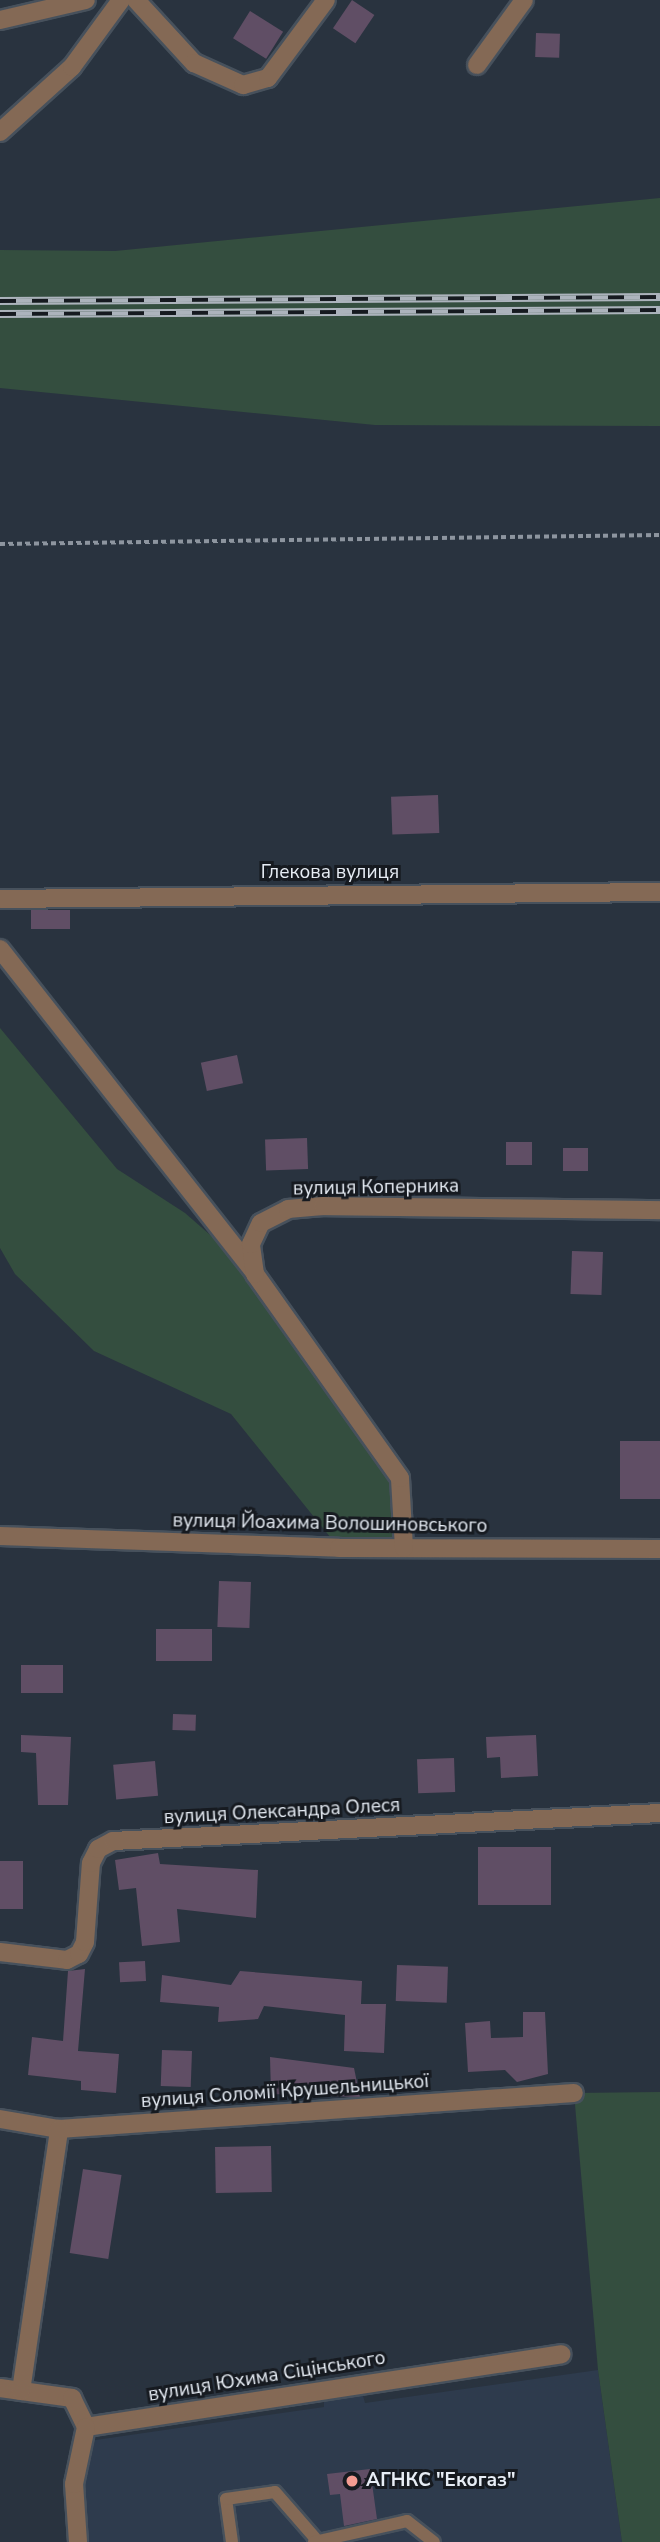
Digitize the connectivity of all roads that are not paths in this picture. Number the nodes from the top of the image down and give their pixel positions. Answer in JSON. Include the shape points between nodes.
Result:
{"nodes":[{"id":1,"x":86,"y":0,"type":"edge"},
{"id":2,"x":121,"y":0,"type":"edge"},
{"id":3,"x":136,"y":0,"type":"edge"},
{"id":4,"x":326,"y":0,"type":"edge"},
{"id":5,"x":524,"y":0,"type":"edge"},
{"id":6,"x":0,"y":20,"type":"edge"},
{"id":7,"x":477,"y":65,"type":"dead end"},
{"id":8,"x":0,"y":132,"type":"edge"},
{"id":9,"x":660,"y":892,"type":"edge"},
{"id":10,"x":0,"y":899,"type":"edge"},
{"id":11,"x":0,"y":948,"type":"edge"},
{"id":12,"x":660,"y":1210,"type":"edge"},
{"id":13,"x":255,"y":1274,"type":"junction"},
{"id":14,"x":0,"y":1536,"type":"edge"},
{"id":15,"x":404,"y":1548,"type":"junction"},
{"id":16,"x":660,"y":1549,"type":"edge"},
{"id":17,"x":660,"y":1813,"type":"edge"},
{"id":18,"x":0,"y":1952,"type":"edge"},
{"id":19,"x":574,"y":2093,"type":"dead end"},
{"id":20,"x":0,"y":2119,"type":"edge"},
{"id":21,"x":58,"y":2129,"type":"junction"},
{"id":22,"x":561,"y":2354,"type":"dead end"},
{"id":23,"x":0,"y":2388,"type":"edge"},
{"id":24,"x":21,"y":2391,"type":"junction"},
{"id":25,"x":86,"y":2427,"type":"junction"},
{"id":26,"x":314,"y":2540,"type":"edge"},
{"id":27,"x":78,"y":2542,"type":"edge"},
{"id":28,"x":232,"y":2542,"type":"edge"},
{"id":29,"x":434,"y":2542,"type":"edge"}],
"edges":[{"from":1,"to":6,"type":"street"},
{"from":2,"to":8,"type":"street","via":[[72,67]]},
{"from":3,"to":4,"type":"street","via":[[194,64],[243,85],[268,78]]},
{"from":5,"to":7,"type":"street"},
{"from":9,"to":10,"type":"street","name":"Глекова вулиця"},
{"from":11,"to":13,"type":"street"},
{"from":12,"to":13,"type":"street","name":"вулиця Коперника","via":[[300,1207],[261,1223],[251,1244]]},
{"from":13,"to":15,"type":"street","via":[[400,1478]]},
{"from":14,"to":15,"type":"street","name":"вулиця Йоахима Волошиновського"},
{"from":15,"to":16,"type":"street","name":"вулиця Йоахима Волошиновського"},
{"from":17,"to":18,"type":"street","name":"вулиця Олександра Олеся","via":[[113,1841],[98,1849],[91,1863],[85,1942],[79,1954],[67,1960]]},
{"from":19,"to":21,"type":"street","name":"вулиця Соломії Крушельницької"},
{"from":20,"to":21,"type":"street","name":"вулиця Соломії Крушельницької"},
{"from":21,"to":24,"type":"street"},
{"from":22,"to":25,"type":"street","name":"вулиця Юхима Сіцінського"},
{"from":23,"to":24,"type":"street"},
{"from":24,"to":25,"type":"street","via":[[72,2398]]},
{"from":25,"to":27,"type":"street","via":[[74,2484]]},
{"from":26,"to":28,"type":"lane","via":[[275,2492],[226,2499]]},
{"from":26,"to":29,"type":"lane","via":[[407,2521]]}]}
